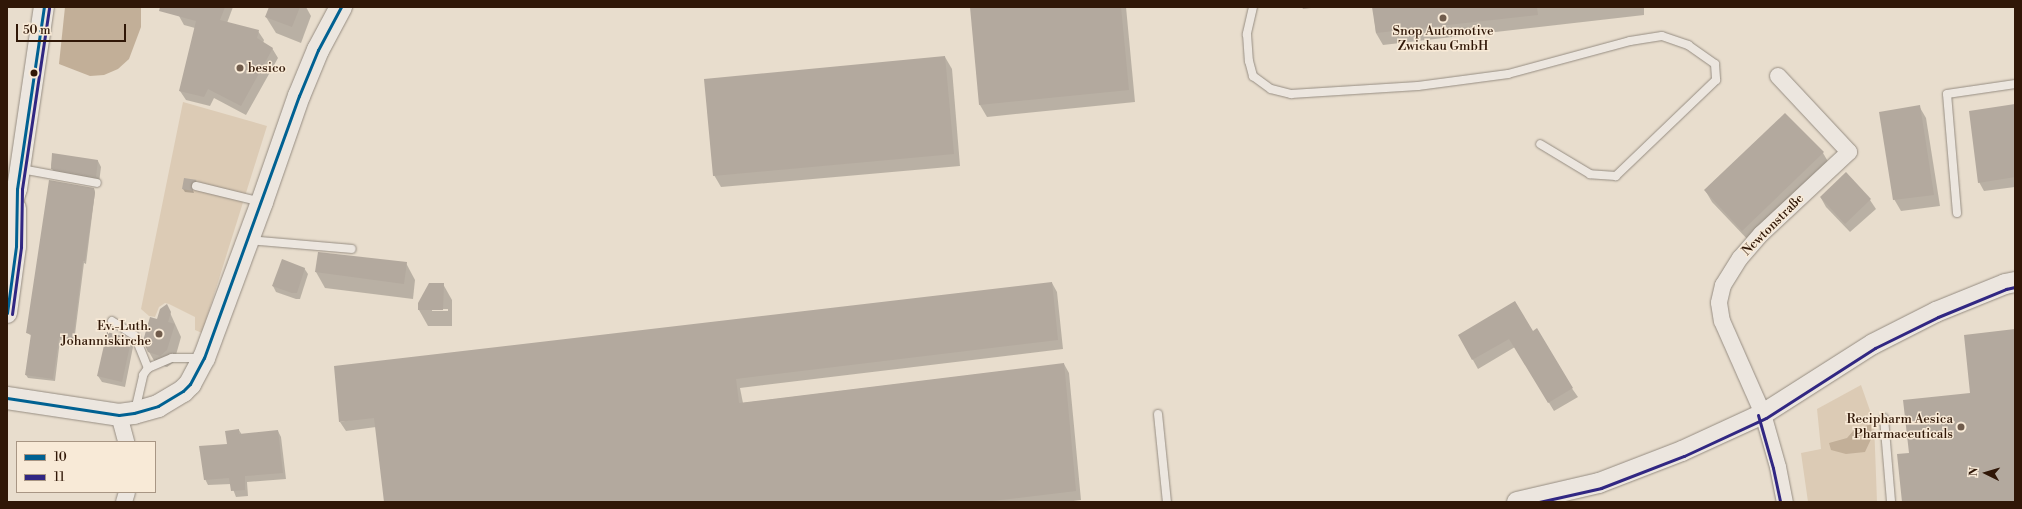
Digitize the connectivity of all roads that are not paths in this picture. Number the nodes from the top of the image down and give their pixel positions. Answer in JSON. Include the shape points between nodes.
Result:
{"nodes":[{"id":1,"x":44,"y":7,"type":"edge"},
{"id":2,"x":341,"y":7,"type":"edge"},
{"id":3,"x":1253,"y":7,"type":"edge"},
{"id":4,"x":1778,"y":76,"type":"dead end"},
{"id":5,"x":2015,"y":84,"type":"edge"},
{"id":6,"x":1540,"y":144,"type":"dead end"},
{"id":7,"x":20,"y":169,"type":"junction"},
{"id":8,"x":97,"y":183,"type":"dead end"},
{"id":9,"x":196,"y":186,"type":"dead end"},
{"id":10,"x":12,"y":188,"type":"edge"},
{"id":11,"x":262,"y":202,"type":"junction"},
{"id":12,"x":1957,"y":213,"type":"dead end"},
{"id":13,"x":7,"y":223,"type":"edge"},
{"id":14,"x":248,"y":240,"type":"junction"},
{"id":15,"x":352,"y":249,"type":"dead end"},
{"id":16,"x":2015,"y":282,"type":"edge"},
{"id":17,"x":7,"y":313,"type":"edge"},
{"id":18,"x":112,"y":321,"type":"dead end"},
{"id":19,"x":204,"y":358,"type":"junction"},
{"id":20,"x":148,"y":368,"type":"junction"},
{"id":21,"x":7,"y":398,"type":"edge"},
{"id":22,"x":126,"y":414,"type":"junction"},
{"id":23,"x":1158,"y":414,"type":"dead end"},
{"id":24,"x":1763,"y":414,"type":"junction"},
{"id":25,"x":1884,"y":418,"type":"dead end"},
{"id":26,"x":126,"y":441,"type":"edge"},
{"id":27,"x":1167,"y":502,"type":"edge"},
{"id":28,"x":1517,"y":502,"type":"edge"},
{"id":29,"x":1785,"y":502,"type":"edge"},
{"id":30,"x":1891,"y":502,"type":"edge"}],
"edges":[{"from":1,"to":7,"type":"street"},
{"from":2,"to":11,"type":"main road","via":[[318,50],[299,96]]},
{"from":3,"to":6,"type":"lane","via":[[1247,34],[1249,61],[1254,76],[1271,89],[1291,94],[1418,86],[1508,74],[1630,41],[1662,36],[1688,45],[1715,64],[1716,80],[1616,176],[1590,174]]},
{"from":4,"to":24,"type":"street","name":"Newtonstraße","via":[[1849,152],[1761,234],[1740,258],[1723,284],[1719,303],[1722,321]]},
{"from":5,"to":12,"type":"lane","via":[[1947,94]]},
{"from":7,"to":8,"type":"lane"},
{"from":7,"to":10,"type":"street"},
{"from":9,"to":11,"type":"lane"},
{"from":10,"to":13,"type":"street"},
{"from":10,"to":17,"type":"street","via":[[16,246]]},
{"from":11,"to":14,"type":"main road"},
{"from":14,"to":15,"type":"lane"},
{"from":14,"to":19,"type":"main road"},
{"from":16,"to":24,"type":"street","via":[[1936,312],[1873,344]]},
{"from":18,"to":20,"type":"lane","via":[[135,336]]},
{"from":19,"to":20,"type":"lane","via":[[172,358]]},
{"from":19,"to":22,"type":"main road","via":[[190,384],[183,391],[158,406]]},
{"from":20,"to":22,"type":"lane"},
{"from":21,"to":22,"type":"main road"},
{"from":22,"to":26,"type":"street"},
{"from":23,"to":27,"type":"lane"},
{"from":24,"to":28,"type":"street","via":[[1682,451],[1599,483]]},
{"from":24,"to":29,"type":"street","name":"Newtonstraße"},
{"from":25,"to":30,"type":"lane"}]}
